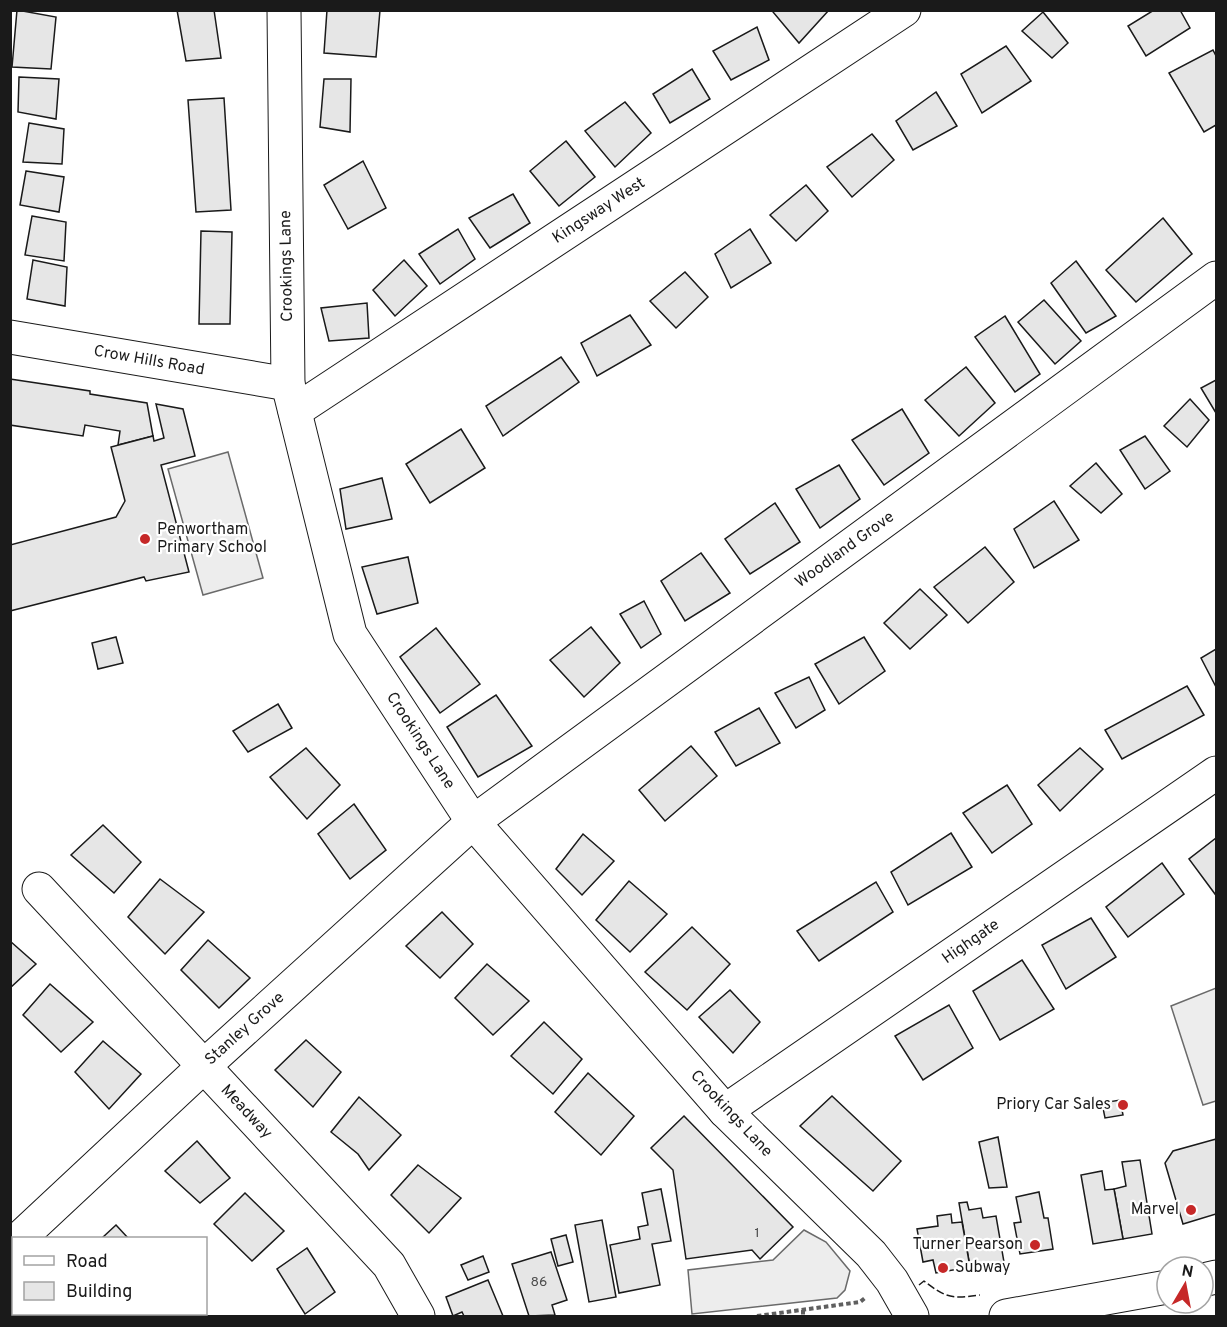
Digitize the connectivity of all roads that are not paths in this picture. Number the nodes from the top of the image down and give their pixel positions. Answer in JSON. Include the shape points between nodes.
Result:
{"nodes":[{"id":1,"x":284,"y":10,"type":"edge"},
{"id":2,"x":904,"y":10,"type":"edge"},
{"id":3,"x":1216,"y":278,"type":"edge"},
{"id":4,"x":10,"y":337,"type":"edge"},
{"id":5,"x":291,"y":397,"type":"junction"},
{"id":6,"x":1216,"y":773,"type":"edge"},
{"id":7,"x":473,"y":822,"type":"junction"},
{"id":8,"x":39,"y":889,"type":"dead end"},
{"id":9,"x":204,"y":1066,"type":"junction"},
{"id":10,"x":725,"y":1111,"type":"junction"},
{"id":11,"x":23,"y":1237,"type":"edge"},
{"id":12,"x":1155,"y":1289,"type":"edge"},
{"id":13,"x":418,"y":1317,"type":"edge"},
{"id":14,"x":912,"y":1317,"type":"edge"},
{"id":15,"x":1006,"y":1317,"type":"edge"}],
"edges":[{"from":1,"to":5,"type":"street","name":"Crookings Lane"},
{"from":2,"to":5,"type":"street","name":"Kingsway West"},
{"from":3,"to":7,"type":"street","name":"Woodland Grove"},
{"from":4,"to":5,"type":"street","name":"Crow Hills Road"},
{"from":5,"to":7,"type":"street","name":"Crookings Lane","via":[[350,634]]},
{"from":6,"to":10,"type":"street","name":"Highgate"},
{"from":7,"to":9,"type":"street","name":"Stanley Grove"},
{"from":7,"to":10,"type":"street","name":"Crookings Lane"},
{"from":8,"to":9,"type":"street","name":"Meadway"},
{"from":9,"to":11,"type":"street","name":"Stanley Grove"},
{"from":9,"to":13,"type":"street","name":"Meadway","via":[[389,1265]]},
{"from":10,"to":14,"type":"street","name":"Crookings Lane","via":[[871,1254]]},
{"from":12,"to":15,"type":"street"}]}
